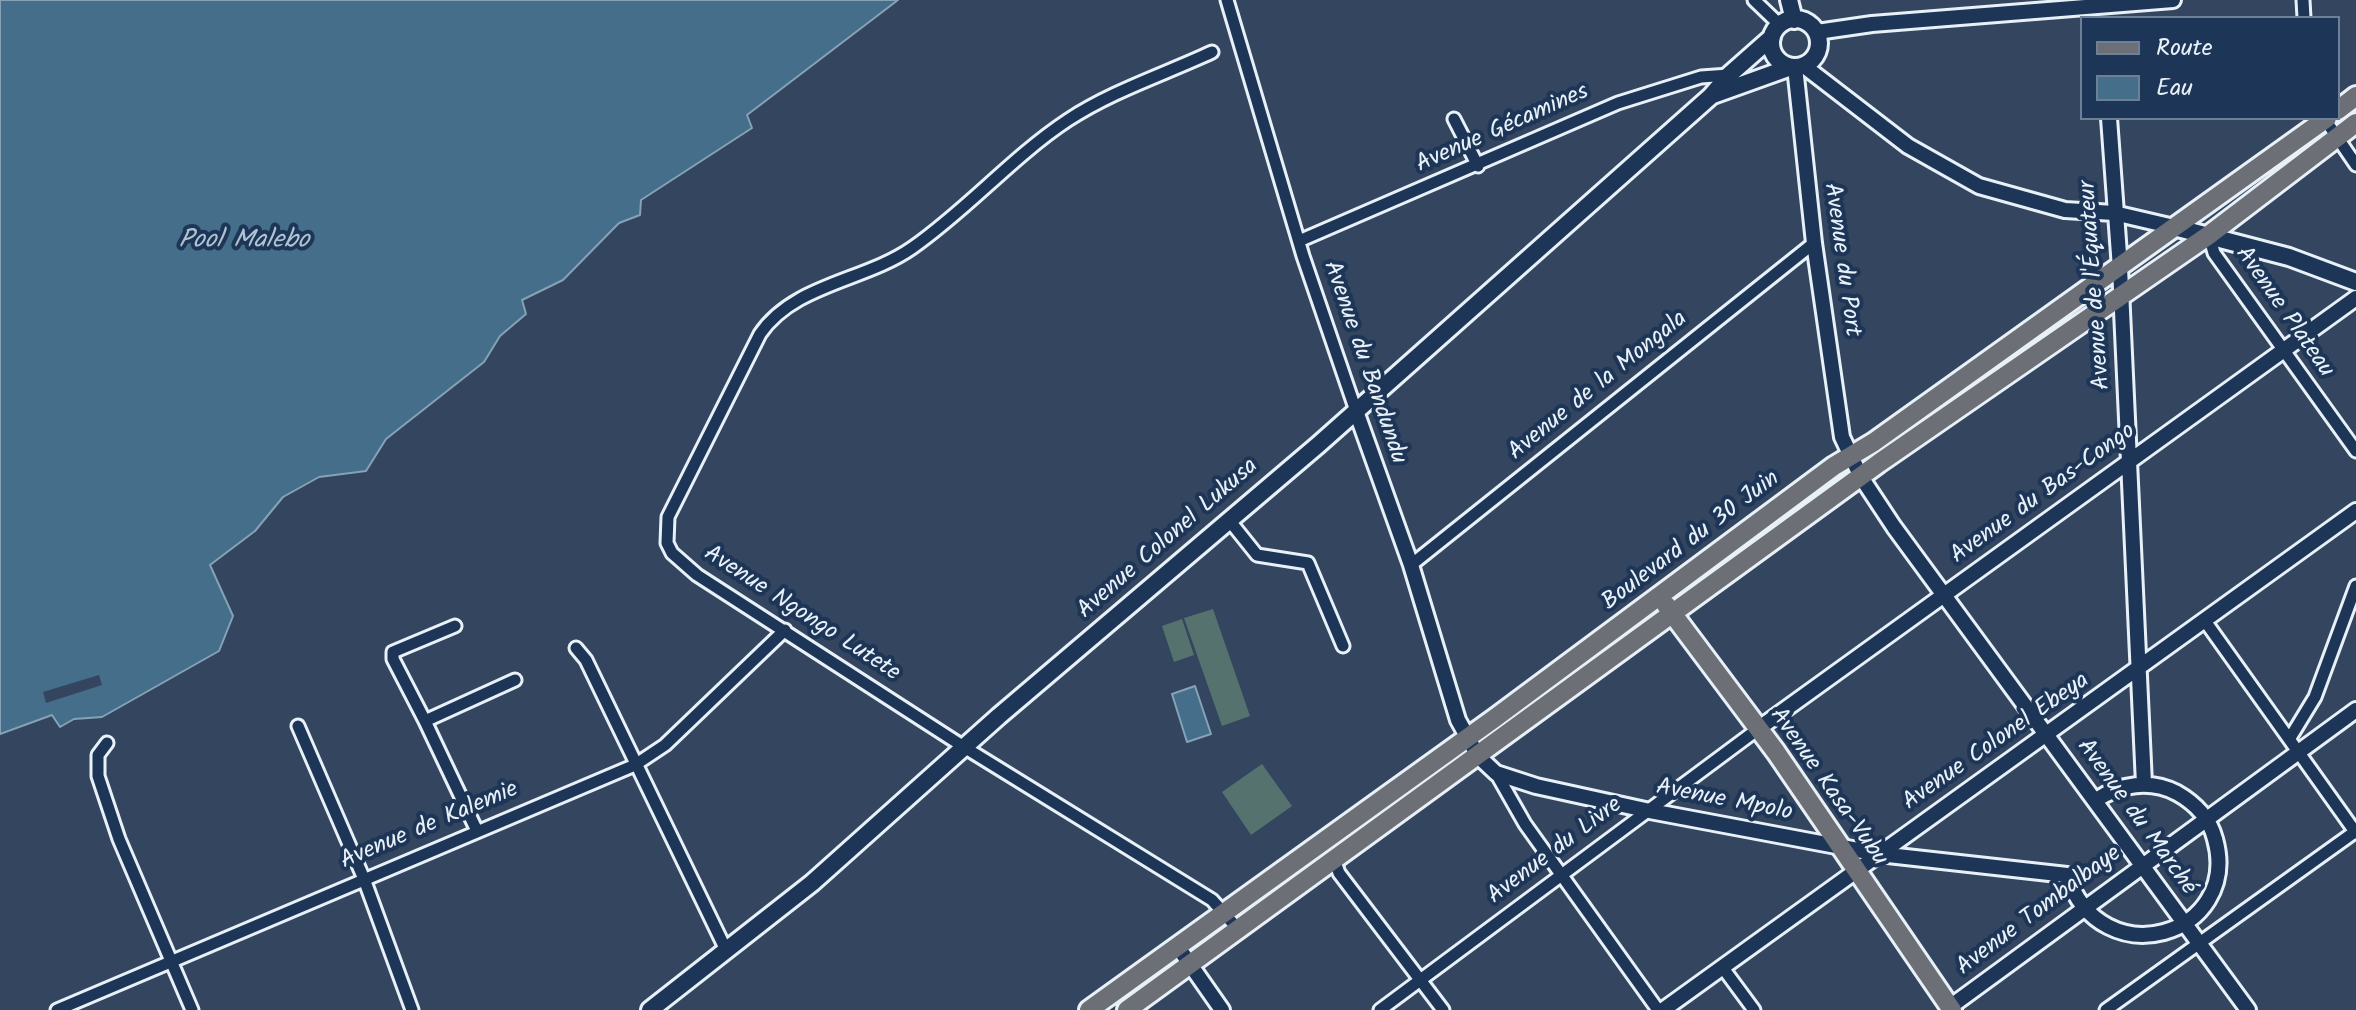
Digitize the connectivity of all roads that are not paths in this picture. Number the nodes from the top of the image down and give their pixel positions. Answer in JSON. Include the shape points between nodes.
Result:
{"nodes":[{"id":1,"x":1227,"y":0,"type":"edge"},
{"id":2,"x":1754,"y":0,"type":"edge"},
{"id":3,"x":1789,"y":0,"type":"edge"},
{"id":4,"x":2173,"y":0,"type":"edge"},
{"id":5,"x":2099,"y":8,"type":"edge"},
{"id":6,"x":1782,"y":27,"type":"junction"},
{"id":7,"x":1817,"y":32,"type":"junction"},
{"id":8,"x":1212,"y":52,"type":"dead end"},
{"id":9,"x":1797,"y":67,"type":"junction"},
{"id":10,"x":1729,"y":75,"type":"junction"},
{"id":11,"x":1711,"y":96,"type":"junction"},
{"id":12,"x":1454,"y":119,"type":"dead end"},
{"id":13,"x":2109,"y":120,"type":"edge"},
{"id":14,"x":2322,"y":120,"type":"edge"},
{"id":15,"x":2330,"y":120,"type":"edge"},
{"id":16,"x":2356,"y":123,"type":"edge"},
{"id":17,"x":2336,"y":137,"type":"junction"},
{"id":18,"x":2356,"y":165,"type":"edge"},
{"id":19,"x":1478,"y":166,"type":"junction"},
{"id":20,"x":2114,"y":213,"type":"junction"},
{"id":21,"x":2174,"y":227,"type":"junction"},
{"id":22,"x":2209,"y":235,"type":"junction"},
{"id":23,"x":1299,"y":241,"type":"junction"},
{"id":24,"x":1814,"y":243,"type":"junction"},
{"id":25,"x":2120,"y":268,"type":"junction"},
{"id":26,"x":2356,"y":282,"type":"edge"},
{"id":27,"x":2121,"y":294,"type":"junction"},
{"id":28,"x":2356,"y":298,"type":"edge"},
{"id":29,"x":2282,"y":351,"type":"junction"},
{"id":30,"x":1356,"y":411,"type":"junction"},
{"id":31,"x":2356,"y":451,"type":"edge"},
{"id":32,"x":1849,"y":456,"type":"junction"},
{"id":33,"x":2129,"y":459,"type":"junction"},
{"id":34,"x":1861,"y":477,"type":"junction"},
{"id":35,"x":2356,"y":511,"type":"edge"},
{"id":36,"x":1229,"y":520,"type":"junction"},
{"id":37,"x":1411,"y":565,"type":"junction"},
{"id":38,"x":2356,"y":586,"type":"edge"},
{"id":39,"x":1946,"y":593,"type":"junction"},
{"id":40,"x":1659,"y":596,"type":"junction"},
{"id":41,"x":1673,"y":613,"type":"junction"},
{"id":42,"x":2205,"y":621,"type":"junction"},
{"id":43,"x":455,"y":626,"type":"dead end"},
{"id":44,"x":785,"y":630,"type":"junction"},
{"id":45,"x":1343,"y":646,"type":"dead end"},
{"id":46,"x":576,"y":648,"type":"dead end"},
{"id":47,"x":2138,"y":669,"type":"junction"},
{"id":48,"x":515,"y":680,"type":"dead end"},
{"id":49,"x":2356,"y":710,"type":"edge"},
{"id":50,"x":425,"y":721,"type":"junction"},
{"id":51,"x":298,"y":726,"type":"dead end"},
{"id":52,"x":1758,"y":729,"type":"junction"},
{"id":53,"x":2047,"y":736,"type":"junction"},
{"id":54,"x":2290,"y":738,"type":"junction"},
{"id":55,"x":1466,"y":739,"type":"junction"},
{"id":56,"x":107,"y":743,"type":"dead end"},
{"id":57,"x":964,"y":747,"type":"junction"},
{"id":58,"x":2300,"y":752,"type":"junction"},
{"id":59,"x":1478,"y":756,"type":"junction"},
{"id":60,"x":635,"y":765,"type":"junction"},
{"id":61,"x":1496,"y":773,"type":"junction"},
{"id":62,"x":2144,"y":784,"type":"junction"},
{"id":63,"x":2096,"y":800,"type":"junction"},
{"id":64,"x":1650,"y":811,"type":"junction"},
{"id":65,"x":2207,"y":819,"type":"junction"},
{"id":66,"x":477,"y":831,"type":"junction"},
{"id":67,"x":2356,"y":832,"type":"edge"},
{"id":68,"x":1839,"y":847,"type":"junction"},
{"id":69,"x":1879,"y":854,"type":"junction"},
{"id":70,"x":1334,"y":859,"type":"junction"},
{"id":71,"x":2143,"y":864,"type":"junction"},
{"id":72,"x":1856,"y":871,"type":"junction"},
{"id":73,"x":1560,"y":874,"type":"junction"},
{"id":74,"x":364,"y":879,"type":"junction"},
{"id":75,"x":2082,"y":908,"type":"junction"},
{"id":76,"x":1225,"y":912,"type":"junction"},
{"id":77,"x":2185,"y":923,"type":"junction"},
{"id":78,"x":1238,"y":929,"type":"junction"},
{"id":79,"x":2198,"y":942,"type":"junction"},
{"id":80,"x":1178,"y":947,"type":"junction"},
{"id":81,"x":727,"y":952,"type":"junction"},
{"id":82,"x":169,"y":961,"type":"junction"},
{"id":83,"x":1191,"y":963,"type":"junction"},
{"id":84,"x":1723,"y":968,"type":"junction"},
{"id":85,"x":1422,"y":979,"type":"junction"},
{"id":86,"x":1949,"y":1009,"type":"edge"},
{"id":87,"x":57,"y":1010,"type":"edge"},
{"id":88,"x":192,"y":1010,"type":"edge"},
{"id":89,"x":412,"y":1010,"type":"edge"},
{"id":90,"x":650,"y":1010,"type":"edge"},
{"id":91,"x":1089,"y":1010,"type":"edge"},
{"id":92,"x":1127,"y":1010,"type":"edge"},
{"id":93,"x":1222,"y":1010,"type":"edge"},
{"id":94,"x":1380,"y":1010,"type":"edge"},
{"id":95,"x":1443,"y":1010,"type":"edge"},
{"id":96,"x":1660,"y":1010,"type":"edge"},
{"id":97,"x":1754,"y":1010,"type":"edge"},
{"id":98,"x":2106,"y":1010,"type":"edge"},
{"id":99,"x":2248,"y":1010,"type":"edge"}],
"edges":[{"from":1,"to":23,"type":"street","name":"Avenue du Bandundu"},
{"from":2,"to":6,"type":"street"},
{"from":3,"to":6,"type":"main road"},
{"from":4,"to":5,"type":"street"},
{"from":5,"to":7,"type":"street"},
{"from":6,"to":7,"type":"main road","via":[[1807,23]]},
{"from":6,"to":9,"type":"main road","via":[[1775,56]]},
{"from":6,"to":10,"type":"main road","name":"Avenue Colonel Lukusa"},
{"from":7,"to":9,"type":"main road","via":[[1816,56]]},
{"from":8,"to":44,"type":"street","name":"Avenue Ngongo Lutete","via":[[1069,120],[912,248],[859,277],[808,296],[765,327],[677,498],[666,531],[672,553],[683,565]]},
{"from":9,"to":11,"type":"main road","name":"Avenue Colonel Lukusa"},
{"from":9,"to":20,"type":"street","via":[[1908,146],[1979,186],[2065,210]]},
{"from":9,"to":24,"type":"street","name":"Avenue du Port"},
{"from":10,"to":11,"type":"main road","name":"Avenue Colonel Lukusa"},
{"from":10,"to":19,"type":"street","name":"Avenue Gécamines","via":[[1672,84],[1618,103]]},
{"from":11,"to":30,"type":"main road","name":"Avenue Colonel Lukusa"},
{"from":12,"to":19,"type":"street"},
{"from":13,"to":20,"type":"street","name":"Avenue de l'Équateur"},
{"from":14,"to":21,"type":"main road","name":"Boulevard du 30 Juin"},
{"from":15,"to":17,"type":"street"},
{"from":16,"to":17,"type":"main road","name":"Boulevard du 30 Juin"},
{"from":17,"to":18,"type":"street"},
{"from":17,"to":22,"type":"main road","name":"Boulevard du 30 Juin"},
{"from":19,"to":23,"type":"street","name":"Avenue Gécamines"},
{"from":20,"to":21,"type":"street"},
{"from":20,"to":25,"type":"street","name":"Avenue de l'Équateur"},
{"from":21,"to":22,"type":"main road"},
{"from":21,"to":25,"type":"main road","name":"Boulevard du 30 Juin"},
{"from":22,"to":26,"type":"main road"},
{"from":22,"to":27,"type":"main road","name":"Boulevard du 30 Juin"},
{"from":22,"to":29,"type":"street","name":"Avenue Plateau","via":[[2214,253]]},
{"from":23,"to":30,"type":"street","name":"Avenue du Bandundu"},
{"from":24,"to":32,"type":"street","name":"Avenue du Port"},
{"from":24,"to":37,"type":"street","name":"Avenue de la Mongala"},
{"from":25,"to":27,"type":"street","name":"Avenue de l'Équateur"},
{"from":25,"to":32,"type":"main road","name":"Boulevard du 30 Juin"},
{"from":27,"to":33,"type":"street","name":"Avenue de l'Équateur"},
{"from":27,"to":34,"type":"main road","name":"Boulevard du 30 Juin"},
{"from":28,"to":29,"type":"street","name":"Avenue du Bas-Congo"},
{"from":29,"to":31,"type":"street","name":"Avenue Plateau"},
{"from":29,"to":33,"type":"street","name":"Avenue du Bas-Congo"},
{"from":30,"to":36,"type":"main road","name":"Avenue Colonel Lukusa"},
{"from":30,"to":37,"type":"street","name":"Avenue du Bandundu"},
{"from":32,"to":34,"type":"street","name":"Avenue du Marché"},
{"from":32,"to":40,"type":"main road","name":"Boulevard du 30 Juin"},
{"from":33,"to":39,"type":"street","name":"Avenue du Bas-Congo"},
{"from":33,"to":47,"type":"street","name":"Avenue de l'Équateur"},
{"from":34,"to":39,"type":"street","name":"Avenue du Marché"},
{"from":34,"to":41,"type":"main road","name":"Boulevard du 30 Juin"},
{"from":35,"to":42,"type":"street","name":"Avenue Colonel Ebeya"},
{"from":36,"to":45,"type":"street","via":[[1257,555],[1308,563]]},
{"from":36,"to":57,"type":"main road","name":"Avenue Colonel Lukusa"},
{"from":37,"to":55,"type":"street","name":"Avenue du Bandundu"},
{"from":38,"to":54,"type":"street","via":[[2315,697]]},
{"from":39,"to":52,"type":"street","name":"Avenue du Bas-Congo"},
{"from":39,"to":53,"type":"street","name":"Avenue du Marché"},
{"from":40,"to":41,"type":"main road","name":"Avenue Kasa-Vubu"},
{"from":40,"to":55,"type":"main road","name":"Boulevard du 30 Juin"},
{"from":41,"to":52,"type":"main road","name":"Avenue Kasa-Vubu"},
{"from":41,"to":59,"type":"main road","name":"Boulevard du 30 Juin"},
{"from":42,"to":47,"type":"street","name":"Avenue Colonel Ebeya"},
{"from":42,"to":54,"type":"street"},
{"from":43,"to":50,"type":"street","via":[[393,652]]},
{"from":44,"to":57,"type":"street","name":"Avenue Ngongo Lutete"},
{"from":44,"to":60,"type":"street","name":"Avenue de Kalemie","via":[[665,745]]},
{"from":46,"to":60,"type":"street"},
{"from":47,"to":53,"type":"street","name":"Avenue Colonel Ebeya"},
{"from":47,"to":62,"type":"street","name":"Avenue de l'Équateur"},
{"from":48,"to":50,"type":"street"},
{"from":49,"to":58,"type":"street","name":"Avenue Tombalbaye"},
{"from":50,"to":66,"type":"street"},
{"from":51,"to":74,"type":"street"},
{"from":52,"to":64,"type":"street","name":"Avenue du Livre"},
{"from":52,"to":68,"type":"main road","name":"Avenue Kasa-Vubu"},
{"from":53,"to":63,"type":"street","name":"Avenue du Marché"},
{"from":53,"to":69,"type":"street","name":"Avenue Colonel Ebeya"},
{"from":54,"to":58,"type":"street"},
{"from":55,"to":59,"type":"street","name":"Avenue du Bandundu"},
{"from":55,"to":76,"type":"main road","name":"Boulevard du 30 Juin"},
{"from":56,"to":82,"type":"street","via":[[98,755],[98,776]]},
{"from":57,"to":76,"type":"street","name":"Avenue Ngongo Lutete"},
{"from":57,"to":81,"type":"main road","name":"Avenue Colonel Lukusa"},
{"from":58,"to":65,"type":"street","name":"Avenue Tombalbaye"},
{"from":58,"to":67,"type":"street"},
{"from":59,"to":61,"type":"street","name":"Avenue Mpolo"},
{"from":59,"to":70,"type":"main road","name":"Boulevard du 30 Juin"},
{"from":60,"to":66,"type":"street","name":"Avenue de Kalemie"},
{"from":60,"to":81,"type":"street"},
{"from":61,"to":64,"type":"street","name":"Avenue Mpolo"},
{"from":61,"to":73,"type":"street"},
{"from":62,"to":63,"type":"street","via":[[2119,788]]},
{"from":62,"to":65,"type":"street","via":[[2173,791]]},
{"from":63,"to":71,"type":"street","name":"Avenue du Marché"},
{"from":64,"to":68,"type":"street","name":"Avenue Mpolo"},
{"from":64,"to":73,"type":"street","name":"Avenue du Livre"},
{"from":65,"to":71,"type":"street","name":"Avenue Tombalbaye"},
{"from":65,"to":77,"type":"street","via":[[2218,851],[2217,876],[2208,899]]},
{"from":66,"to":74,"type":"street","name":"Avenue de Kalemie"},
{"from":67,"to":79,"type":"street"},
{"from":68,"to":69,"type":"street","name":"Avenue Mpolo"},
{"from":68,"to":72,"type":"main road","name":"Avenue Kasa-Vubu"},
{"from":69,"to":72,"type":"street","name":"Avenue Colonel Ebeya"},
{"from":69,"to":75,"type":"street","name":"Avenue Mpolo","via":[[2067,875]]},
{"from":70,"to":78,"type":"main road","name":"Boulevard du 30 Juin"},
{"from":70,"to":85,"type":"street","via":[[1339,873]]},
{"from":71,"to":75,"type":"street","name":"Avenue Tombalbaye"},
{"from":71,"to":77,"type":"street","name":"Avenue du Marché"},
{"from":72,"to":84,"type":"street","name":"Avenue Colonel Ebeya"},
{"from":72,"to":86,"type":"main road","name":"Avenue Kasa-Vubu"},
{"from":73,"to":85,"type":"street","name":"Avenue du Livre"},
{"from":73,"to":96,"type":"street"},
{"from":74,"to":82,"type":"street","name":"Avenue de Kalemie"},
{"from":74,"to":89,"type":"street"},
{"from":75,"to":77,"type":"street","via":[[2104,926],[2131,935],[2159,934]]},
{"from":75,"to":86,"type":"street","name":"Avenue Tombalbaye"},
{"from":76,"to":78,"type":"street","name":"Avenue Ngongo Lutete"},
{"from":76,"to":80,"type":"main road","name":"Boulevard du 30 Juin"},
{"from":77,"to":79,"type":"street","name":"Avenue du Marché"},
{"from":78,"to":83,"type":"main road","name":"Boulevard du 30 Juin"},
{"from":79,"to":98,"type":"street"},
{"from":79,"to":99,"type":"street","name":"Avenue du Marché"},
{"from":80,"to":83,"type":"street"},
{"from":80,"to":91,"type":"main road","name":"Boulevard du 30 Juin"},
{"from":81,"to":90,"type":"main road","name":"Avenue Colonel Lukusa"},
{"from":82,"to":87,"type":"street","name":"Avenue de Kalemie"},
{"from":82,"to":88,"type":"street"},
{"from":83,"to":92,"type":"main road","name":"Boulevard du 30 Juin"},
{"from":83,"to":93,"type":"street"},
{"from":84,"to":96,"type":"street","name":"Avenue Colonel Ebeya"},
{"from":84,"to":97,"type":"street"},
{"from":85,"to":94,"type":"street","name":"Avenue du Livre"},
{"from":85,"to":95,"type":"street"}]}
